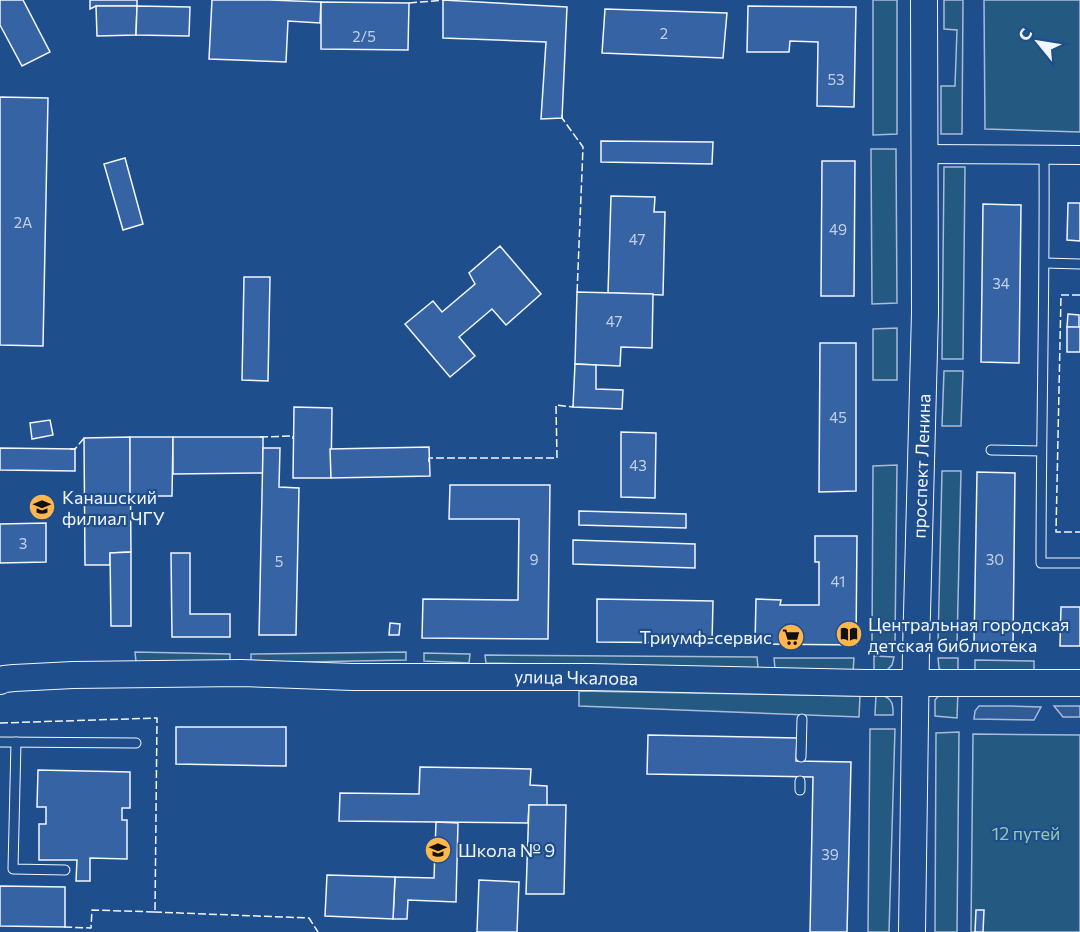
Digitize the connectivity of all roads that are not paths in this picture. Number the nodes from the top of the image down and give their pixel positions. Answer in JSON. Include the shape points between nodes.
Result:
{"nodes":[{"id":1,"x":924,"y":0,"type":"edge"},
{"id":2,"x":924,"y":154,"type":"junction"},
{"id":3,"x":1044,"y":155,"type":"junction"},
{"id":4,"x":1080,"y":155,"type":"edge"},
{"id":5,"x":1045,"y":263,"type":"junction"},
{"id":6,"x":1080,"y":264,"type":"edge"},
{"id":7,"x":991,"y":450,"type":"dead end"},
{"id":8,"x":1041,"y":451,"type":"junction"},
{"id":9,"x":1080,"y":563,"type":"edge"},
{"id":10,"x":5,"y":679,"type":"edge"},
{"id":11,"x":915,"y":683,"type":"junction"},
{"id":12,"x":1080,"y":683,"type":"edge"},
{"id":13,"x":802,"y":719,"type":"dead end"},
{"id":14,"x":0,"y":742,"type":"edge"},
{"id":15,"x":16,"y":742,"type":"junction"},
{"id":16,"x":136,"y":743,"type":"dead end"},
{"id":17,"x":801,"y":757,"type":"dead end"},
{"id":18,"x":65,"y":870,"type":"dead end"},
{"id":19,"x":912,"y":932,"type":"edge"}],
"edges":[{"from":1,"to":2,"type":"main road","name":"проспект Ленина"},
{"from":2,"to":3,"type":"street"},
{"from":2,"to":11,"type":"main road","name":"проспект Ленина","via":[[925,312]]},
{"from":3,"to":4,"type":"street"},
{"from":3,"to":5,"type":"lane"},
{"from":5,"to":6,"type":"lane"},
{"from":5,"to":8,"type":"lane"},
{"from":7,"to":8,"type":"lane"},
{"from":8,"to":9,"type":"lane","via":[[1041,563]]},
{"from":10,"to":11,"type":"main road","name":"улица Чкалова","via":[[241,673]]},
{"from":11,"to":12,"type":"main road","name":"улица Чкалова"},
{"from":11,"to":19,"type":"main road","name":"проспект Ленина"},
{"from":13,"to":17,"type":"lane"},
{"from":14,"to":15,"type":"lane"},
{"from":15,"to":16,"type":"lane"},
{"from":15,"to":18,"type":"lane","via":[[14,869]]}]}
